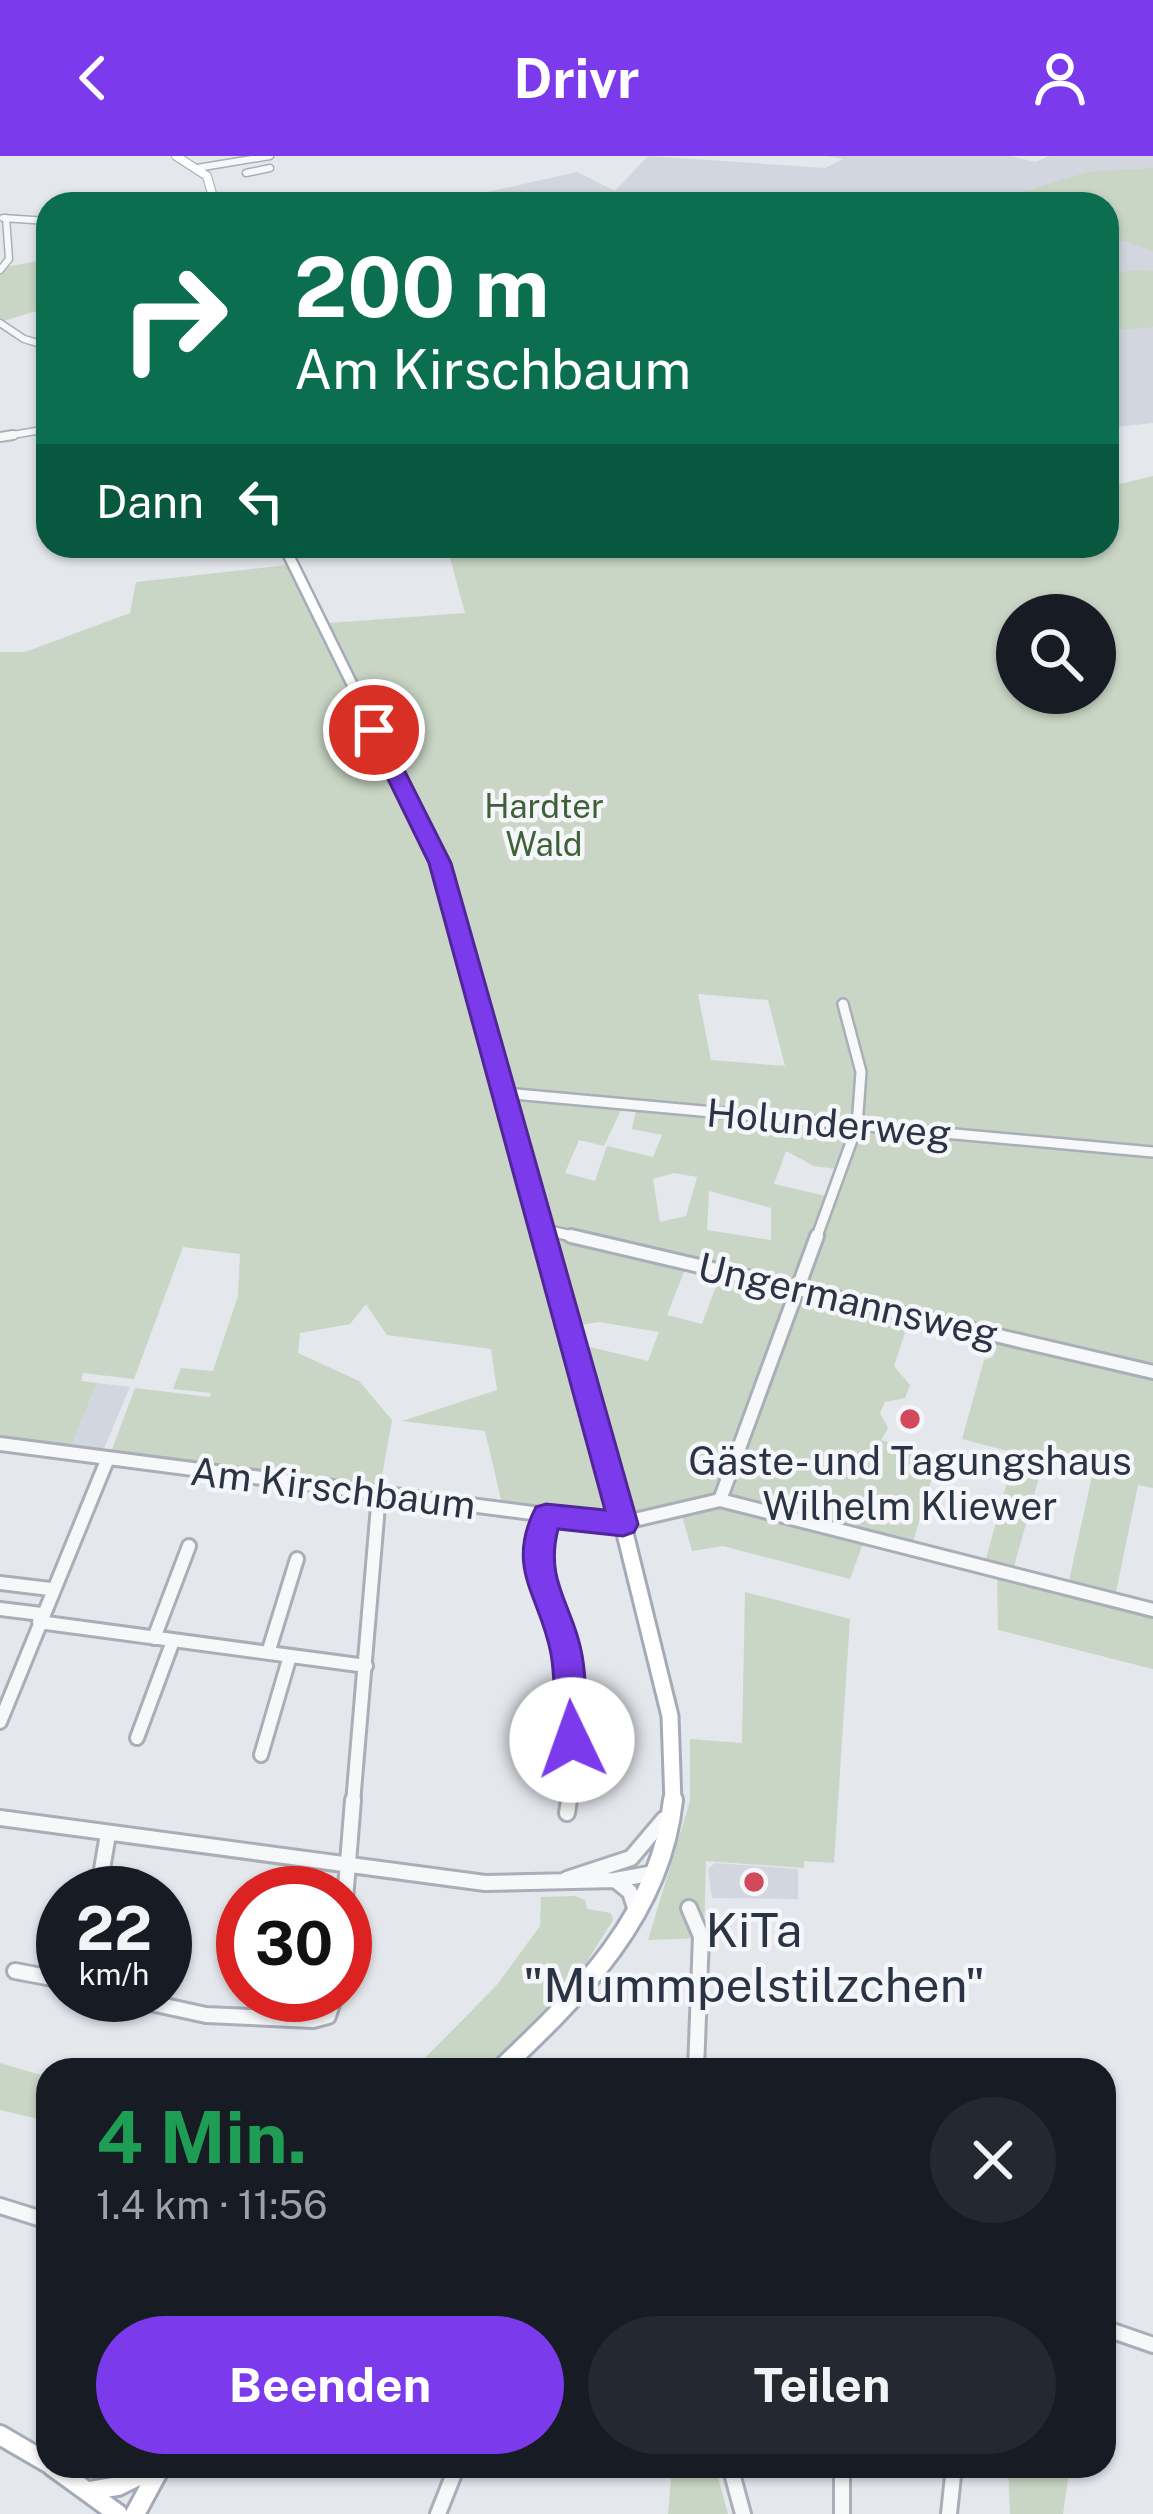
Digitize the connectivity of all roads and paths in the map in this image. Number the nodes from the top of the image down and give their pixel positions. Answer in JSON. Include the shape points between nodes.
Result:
{"nodes":[{"id":1,"x":176,"y":156,"type":"edge"},
{"id":2,"x":270,"y":156,"type":"edge"},
{"id":3,"x":257,"y":158,"type":"edge"},
{"id":4,"x":197,"y":168,"type":"junction"},
{"id":5,"x":246,"y":173,"type":"dead end"},
{"id":6,"x":211,"y":192,"type":"edge"},
{"id":7,"x":3,"y":218,"type":"edge"},
{"id":8,"x":36,"y":220,"type":"edge"},
{"id":9,"x":0,"y":270,"type":"edge"},
{"id":10,"x":2,"y":328,"type":"edge"},
{"id":11,"x":36,"y":341,"type":"edge"},
{"id":12,"x":36,"y":431,"type":"edge"},
{"id":13,"x":0,"y":436,"type":"edge"},
{"id":14,"x":289,"y":558,"type":"edge"},
{"id":15,"x":843,"y":1004,"type":"dead end"},
{"id":16,"x":504,"y":1093,"type":"junction"},
{"id":17,"x":857,"y":1126,"type":"junction"},
{"id":18,"x":1153,"y":1152,"type":"edge"},
{"id":19,"x":542,"y":1229,"type":"junction"},
{"id":20,"x":799,"y":1288,"type":"junction"},
{"id":21,"x":1153,"y":1372,"type":"edge"},
{"id":22,"x":0,"y":1444,"type":"edge"},
{"id":23,"x":108,"y":1458,"type":"junction"},
{"id":24,"x":379,"y":1494,"type":"junction"},
{"id":25,"x":720,"y":1500,"type":"junction"},
{"id":26,"x":546,"y":1516,"type":"junction"},
{"id":27,"x":623,"y":1524,"type":"junction"},
{"id":28,"x":189,"y":1546,"type":"dead end"},
{"id":29,"x":297,"y":1558,"type":"dead end"},
{"id":30,"x":0,"y":1583,"type":"edge"},
{"id":31,"x":50,"y":1589,"type":"junction"},
{"id":32,"x":0,"y":1609,"type":"edge"},
{"id":33,"x":1153,"y":1610,"type":"edge"},
{"id":34,"x":40,"y":1618,"type":"junction"},
{"id":35,"x":154,"y":1638,"type":"junction"},
{"id":36,"x":173,"y":1641,"type":"junction"},
{"id":37,"x":268,"y":1653,"type":"junction"},
{"id":38,"x":290,"y":1656,"type":"junction"},
{"id":39,"x":366,"y":1666,"type":"junction"},
{"id":40,"x":0,"y":1722,"type":"edge"},
{"id":41,"x":137,"y":1738,"type":"dead end"},
{"id":42,"x":261,"y":1755,"type":"dead end"},
{"id":43,"x":673,"y":1806,"type":"junction"},
{"id":44,"x":566,"y":1813,"type":"dead end"},
{"id":45,"x":0,"y":1817,"type":"edge"},
{"id":46,"x":108,"y":1834,"type":"junction"},
{"id":47,"x":632,"y":1858,"type":"junction"},
{"id":48,"x":349,"y":1863,"type":"junction"},
{"id":49,"x":103,"y":1866,"type":"edge"},
{"id":50,"x":349,"y":1866,"type":"edge"},
{"id":51,"x":657,"y":1872,"type":"junction"},
{"id":52,"x":564,"y":1880,"type":"junction"},
{"id":53,"x":615,"y":1880,"type":"junction"},
{"id":54,"x":688,"y":1908,"type":"dead end"},
{"id":55,"x":637,"y":1915,"type":"junction"},
{"id":56,"x":15,"y":1971,"type":"dead end"},
{"id":57,"x":36,"y":1975,"type":"edge"},
{"id":58,"x":512,"y":2058,"type":"edge"},
{"id":59,"x":696,"y":2058,"type":"edge"},
{"id":60,"x":0,"y":2206,"type":"edge"},
{"id":61,"x":36,"y":2217,"type":"edge"},
{"id":62,"x":1116,"y":2332,"type":"edge"},
{"id":63,"x":1153,"y":2345,"type":"edge"},
{"id":64,"x":0,"y":2435,"type":"edge"},
{"id":65,"x":36,"y":2457,"type":"edge"},
{"id":66,"x":69,"y":2478,"type":"edge"},
{"id":67,"x":135,"y":2478,"type":"edge"},
{"id":68,"x":154,"y":2478,"type":"edge"},
{"id":69,"x":452,"y":2478,"type":"edge"},
{"id":70,"x":733,"y":2478,"type":"edge"},
{"id":71,"x":842,"y":2478,"type":"edge"},
{"id":72,"x":953,"y":2478,"type":"edge"},
{"id":73,"x":89,"y":2492,"type":"junction"},
{"id":74,"x":118,"y":2514,"type":"edge"},
{"id":75,"x":135,"y":2514,"type":"edge"},
{"id":76,"x":438,"y":2514,"type":"edge"},
{"id":77,"x":743,"y":2514,"type":"edge"},
{"id":78,"x":842,"y":2514,"type":"edge"},
{"id":79,"x":949,"y":2514,"type":"edge"}],
"edges":[{"from":1,"to":4,"type":"main road"},
{"from":2,"to":3,"type":"street"},
{"from":3,"to":4,"type":"street"},
{"from":3,"to":5,"type":"street","via":[[272,170]]},
{"from":4,"to":6,"type":"main road"},
{"from":7,"to":8,"type":"street"},
{"from":7,"to":9,"type":"street","via":[[8,259]]},
{"from":10,"to":11,"type":"street"},
{"from":12,"to":13,"type":"street"},
{"from":14,"to":16,"type":"main road","via":[[440,863]]},
{"from":15,"to":17,"type":"street","via":[[861,1072]]},
{"from":16,"to":17,"type":"street","name":"Holunderweg"},
{"from":16,"to":19,"type":"main road"},
{"from":17,"to":18,"type":"street","name":"Holunderweg"},
{"from":17,"to":20,"type":"street"},
{"from":19,"to":20,"type":"street","name":"Ungermannsweg"},
{"from":19,"to":27,"type":"main road"},
{"from":20,"to":21,"type":"street","name":"Ungermannsweg"},
{"from":20,"to":25,"type":"street"},
{"from":22,"to":23,"type":"street","name":"Am Kirschbaum"},
{"from":23,"to":24,"type":"street","name":"Am Kirschbaum"},
{"from":23,"to":31,"type":"street"},
{"from":24,"to":26,"type":"street","name":"Am Kirschbaum"},
{"from":24,"to":39,"type":"street"},
{"from":25,"to":27,"type":"street","name":"Am Kirschbaum"},
{"from":25,"to":33,"type":"street","name":"Am Kirschbaum"},
{"from":26,"to":27,"type":"street","name":"Am Kirschbaum"},
{"from":26,"to":44,"type":"street","via":[[536,1554],[566,1652],[574,1784]]},
{"from":27,"to":43,"type":"main road","via":[[670,1716]]},
{"from":28,"to":35,"type":"street"},
{"from":29,"to":37,"type":"street"},
{"from":30,"to":31,"type":"street"},
{"from":31,"to":34,"type":"street"},
{"from":32,"to":34,"type":"street"},
{"from":34,"to":35,"type":"street"},
{"from":34,"to":40,"type":"street"},
{"from":35,"to":36,"type":"street"},
{"from":36,"to":37,"type":"street"},
{"from":36,"to":41,"type":"street"},
{"from":37,"to":38,"type":"street"},
{"from":38,"to":39,"type":"street"},
{"from":38,"to":42,"type":"street"},
{"from":39,"to":48,"type":"street"},
{"from":43,"to":47,"type":"street"},
{"from":43,"to":51,"type":"main road"},
{"from":45,"to":46,"type":"street"},
{"from":46,"to":48,"type":"street"},
{"from":46,"to":49,"type":"street"},
{"from":47,"to":51,"type":"street"},
{"from":47,"to":52,"type":"street"},
{"from":48,"to":50,"type":"street"},
{"from":48,"to":52,"type":"street","via":[[485,1883]]},
{"from":51,"to":53,"type":"street"},
{"from":51,"to":55,"type":"main road"},
{"from":52,"to":53,"type":"street"},
{"from":53,"to":55,"type":"street","via":[[630,1892]]},
{"from":54,"to":59,"type":"street","via":[[701,1936]]},
{"from":55,"to":58,"type":"main road","via":[[600,1969]]},
{"from":56,"to":57,"type":"street"},
{"from":60,"to":61,"type":"street"},
{"from":62,"to":63,"type":"street"},
{"from":64,"to":65,"type":"main road"},
{"from":66,"to":73,"type":"main road"},
{"from":67,"to":73,"type":"main road"},
{"from":68,"to":75,"type":"main road"},
{"from":69,"to":76,"type":"street"},
{"from":70,"to":77,"type":"street"},
{"from":71,"to":78,"type":"street"},
{"from":72,"to":79,"type":"street"},
{"from":73,"to":74,"type":"main road"}]}
